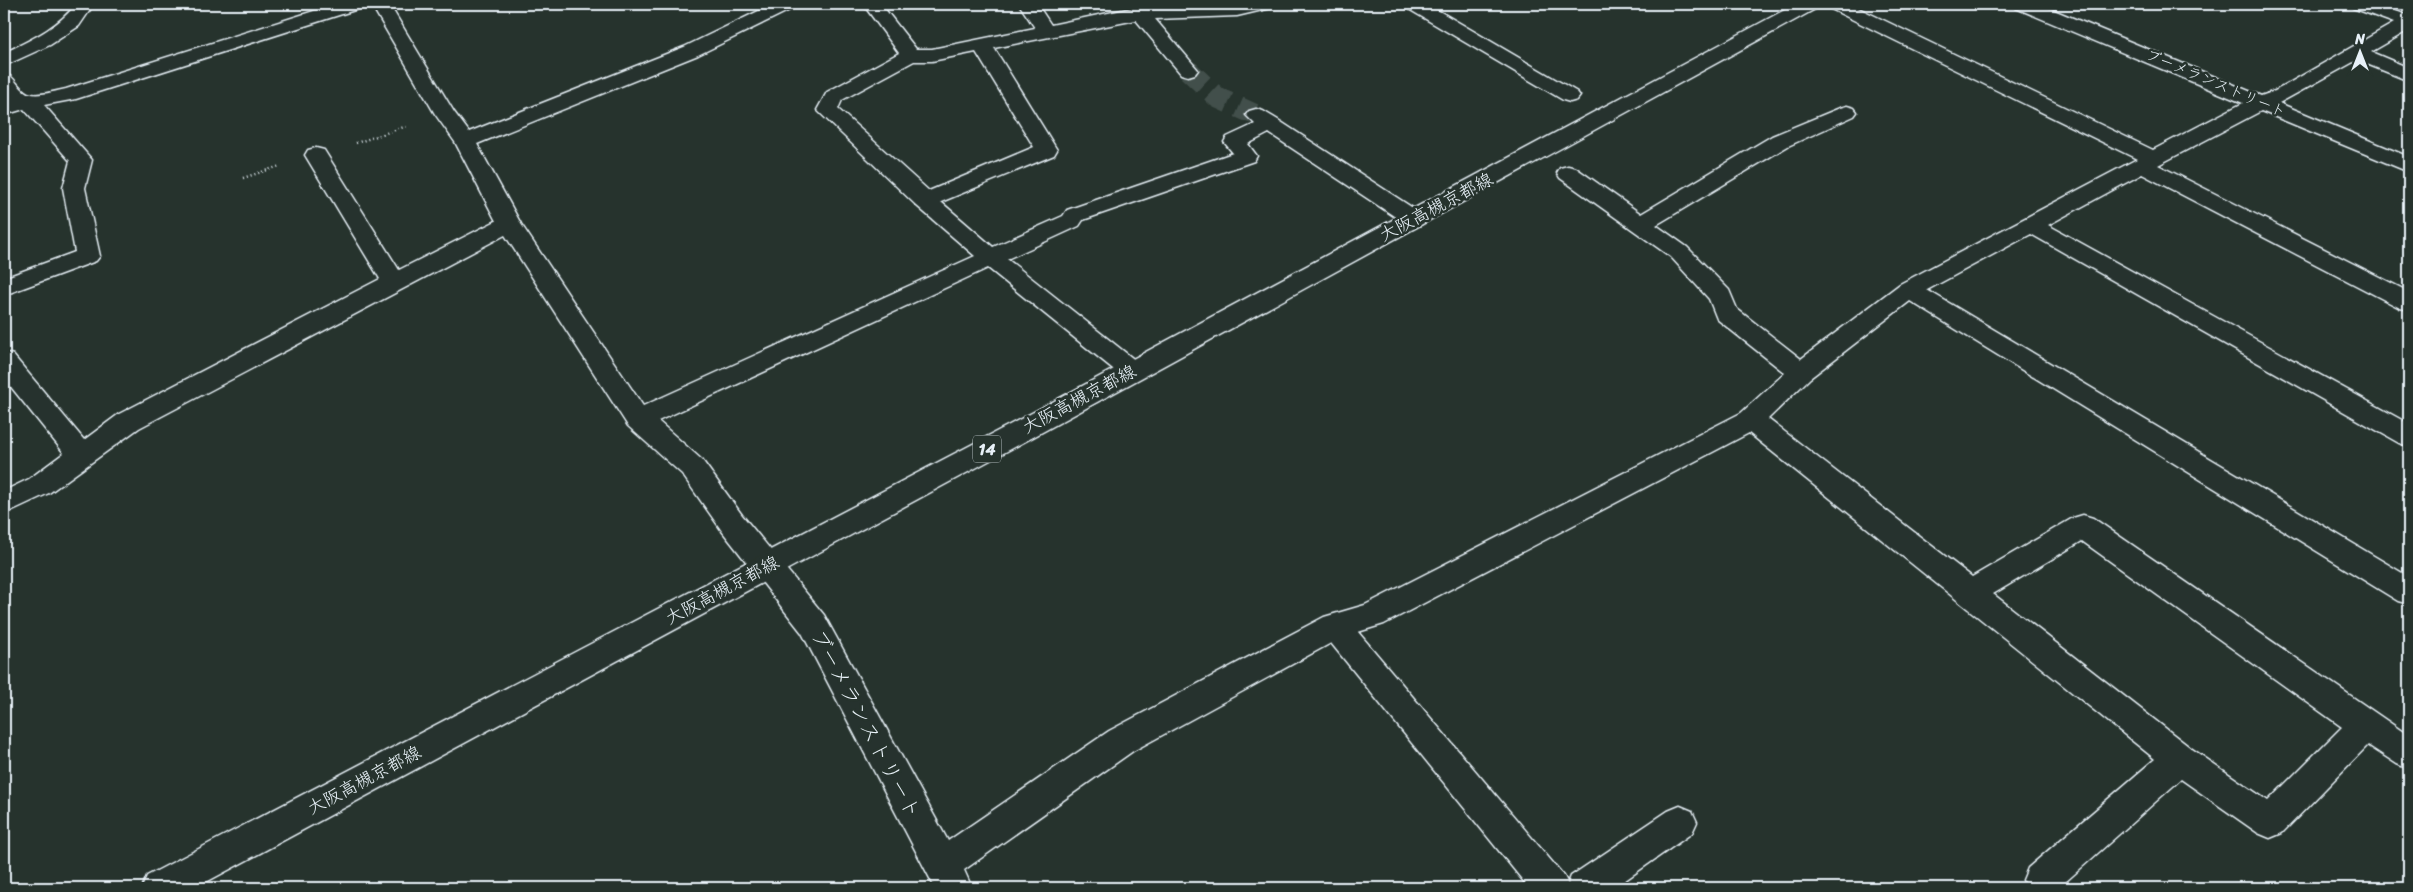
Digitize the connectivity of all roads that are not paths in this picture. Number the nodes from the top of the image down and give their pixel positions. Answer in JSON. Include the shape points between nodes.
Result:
{"nodes":[{"id":1,"x":85,"y":4,"type":"edge"},
{"id":2,"x":354,"y":4,"type":"edge"},
{"id":3,"x":380,"y":4,"type":"edge"},
{"id":4,"x":787,"y":4,"type":"edge"},
{"id":5,"x":872,"y":4,"type":"edge"},
{"id":6,"x":1028,"y":4,"type":"edge"},
{"id":7,"x":1264,"y":4,"type":"edge"},
{"id":8,"x":1414,"y":4,"type":"edge"},
{"id":9,"x":1810,"y":4,"type":"edge"},
{"id":10,"x":1836,"y":4,"type":"edge"},
{"id":11,"x":2023,"y":4,"type":"edge"},
{"id":12,"x":2074,"y":4,"type":"edge"},
{"id":13,"x":2360,"y":4,"type":"edge"},
{"id":14,"x":1235,"y":7,"type":"edge"},
{"id":15,"x":1141,"y":14,"type":"junction"},
{"id":16,"x":2053,"y":16,"type":"junction"},
{"id":17,"x":2409,"y":22,"type":"edge"},
{"id":18,"x":1046,"y":31,"type":"junction"},
{"id":19,"x":982,"y":45,"type":"junction"},
{"id":20,"x":2356,"y":53,"type":"junction"},
{"id":21,"x":910,"y":55,"type":"junction"},
{"id":22,"x":4,"y":60,"type":"edge"},
{"id":23,"x":1188,"y":70,"type":"tunnel mouth"},
{"id":24,"x":2409,"y":75,"type":"edge"},
{"id":25,"x":4,"y":79,"type":"edge"},
{"id":26,"x":1570,"y":96,"type":"dead end"},
{"id":27,"x":28,"y":101,"type":"junction"},
{"id":28,"x":2263,"y":102,"type":"junction"},
{"id":29,"x":4,"y":109,"type":"edge"},
{"id":30,"x":1847,"y":112,"type":"dead end"},
{"id":31,"x":465,"y":141,"type":"junction"},
{"id":32,"x":316,"y":155,"type":"dead end"},
{"id":33,"x":2147,"y":162,"type":"junction"},
{"id":34,"x":2409,"y":165,"type":"edge"},
{"id":35,"x":1568,"y":173,"type":"dead end"},
{"id":36,"x":925,"y":201,"type":"junction"},
{"id":37,"x":1414,"y":219,"type":"junction"},
{"id":38,"x":508,"y":224,"type":"junction"},
{"id":39,"x":1641,"y":224,"type":"junction"},
{"id":40,"x":2030,"y":224,"type":"junction"},
{"id":41,"x":991,"y":257,"type":"junction"},
{"id":42,"x":394,"y":282,"type":"junction"},
{"id":43,"x":4,"y":287,"type":"edge"},
{"id":44,"x":1908,"y":290,"type":"junction"},
{"id":45,"x":2409,"y":302,"type":"edge"},
{"id":46,"x":4,"y":361,"type":"edge"},
{"id":47,"x":1132,"y":371,"type":"junction"},
{"id":48,"x":1801,"y":372,"type":"junction"},
{"id":49,"x":638,"y":419,"type":"junction"},
{"id":50,"x":1751,"y":420,"type":"junction"},
{"id":51,"x":2409,"y":436,"type":"edge"},
{"id":52,"x":82,"y":454,"type":"junction"},
{"id":53,"x":4,"y":502,"type":"edge"},
{"id":54,"x":767,"y":566,"type":"junction"},
{"id":55,"x":2409,"y":592,"type":"edge"},
{"id":56,"x":1970,"y":593,"type":"junction"},
{"id":57,"x":1335,"y":626,"type":"junction"},
{"id":58,"x":2365,"y":725,"type":"junction"},
{"id":59,"x":2409,"y":754,"type":"edge"},
{"id":60,"x":2180,"y":759,"type":"junction"},
{"id":61,"x":1680,"y":822,"type":"dead end"},
{"id":62,"x":948,"y":877,"type":"edge"},
{"id":63,"x":160,"y":888,"type":"edge"},
{"id":64,"x":1551,"y":888,"type":"edge"},
{"id":65,"x":1584,"y":888,"type":"edge"},
{"id":66,"x":2047,"y":888,"type":"edge"}],
"edges":[{"from":1,"to":22,"type":"street","via":[[72,22]]},
{"from":2,"to":27,"type":"street","via":[[69,95]]},
{"from":3,"to":31,"type":"street","name":"ブーメランストリート"},
{"from":4,"to":31,"type":"street","via":[[691,50]]},
{"from":5,"to":21,"type":"street"},
{"from":6,"to":18,"type":"street"},
{"from":7,"to":14,"type":"street"},
{"from":8,"to":26,"type":"street"},
{"from":9,"to":37,"type":"street","name":"大阪高槻京都線","number":"14"},
{"from":10,"to":33,"type":"street"},
{"from":11,"to":16,"type":"street","name":"ブーメランストリート"},
{"from":12,"to":16,"type":"street"},
{"from":13,"to":17,"type":"street"},
{"from":14,"to":15,"type":"street"},
{"from":15,"to":18,"type":"street"},
{"from":15,"to":23,"type":"street"},
{"from":16,"to":28,"type":"street","name":"ブーメランストリート"},
{"from":17,"to":20,"type":"street"},
{"from":18,"to":19,"type":"street"},
{"from":19,"to":21,"type":"street","via":[[932,55]]},
{"from":19,"to":36,"type":"street","via":[[1046,150]]},
{"from":20,"to":24,"type":"street"},
{"from":20,"to":28,"type":"street","via":[[2282,95]]},
{"from":21,"to":36,"type":"street","via":[[834,96],[827,110]]},
{"from":25,"to":27,"type":"street","via":[[18,96]]},
{"from":27,"to":29,"type":"street"},
{"from":27,"to":43,"type":"street","via":[[81,160],[74,188],[88,256]]},
{"from":28,"to":33,"type":"street"},
{"from":28,"to":34,"type":"street","name":"ブーメランストリート"},
{"from":30,"to":39,"type":"street","via":[[1780,141]]},
{"from":31,"to":38,"type":"street","name":"ブーメランストリート"},
{"from":32,"to":42,"type":"street"},
{"from":33,"to":40,"type":"street"},
{"from":33,"to":45,"type":"street"},
{"from":35,"to":39,"type":"street"},
{"from":36,"to":41,"type":"street"},
{"from":37,"to":41,"type":"street","via":[[1262,119],[1235,142],[1246,156],[1075,215],[1071,220]]},
{"from":37,"to":47,"type":"street","name":"大阪高槻京都線","number":"14"},
{"from":38,"to":42,"type":"street"},
{"from":38,"to":49,"type":"street","name":"ブーメランストリート"},
{"from":39,"to":48,"type":"street","via":[[1679,252],[1720,296],[1726,313]]},
{"from":40,"to":44,"type":"street"},
{"from":40,"to":51,"type":"street"},
{"from":41,"to":47,"type":"street"},
{"from":41,"to":49,"type":"street"},
{"from":42,"to":52,"type":"street","via":[[129,421]]},
{"from":44,"to":48,"type":"street"},
{"from":44,"to":55,"type":"street"},
{"from":46,"to":52,"type":"street"},
{"from":47,"to":54,"type":"street","name":"大阪高槻京都線","number":"14"},
{"from":48,"to":50,"type":"street"},
{"from":49,"to":54,"type":"street","name":"ブーメランストリート","via":[[692,467],[732,524]]},
{"from":50,"to":56,"type":"street"},
{"from":50,"to":57,"type":"street","via":[[1373,614]]},
{"from":52,"to":53,"type":"street","via":[[39,486]]},
{"from":54,"to":62,"type":"street","name":"ブーメランストリート","via":[[812,624]]},
{"from":54,"to":63,"type":"street","name":"大阪高槻京都線","number":"14"},
{"from":56,"to":58,"type":"street","via":[[2083,526]]},
{"from":56,"to":60,"type":"street"},
{"from":57,"to":62,"type":"street","via":[[1121,741]]},
{"from":57,"to":64,"type":"street"},
{"from":58,"to":59,"type":"street"},
{"from":58,"to":60,"type":"street","via":[[2270,822]]},
{"from":60,"to":66,"type":"street","via":[[2041,880]]},
{"from":61,"to":65,"type":"street"}]}
